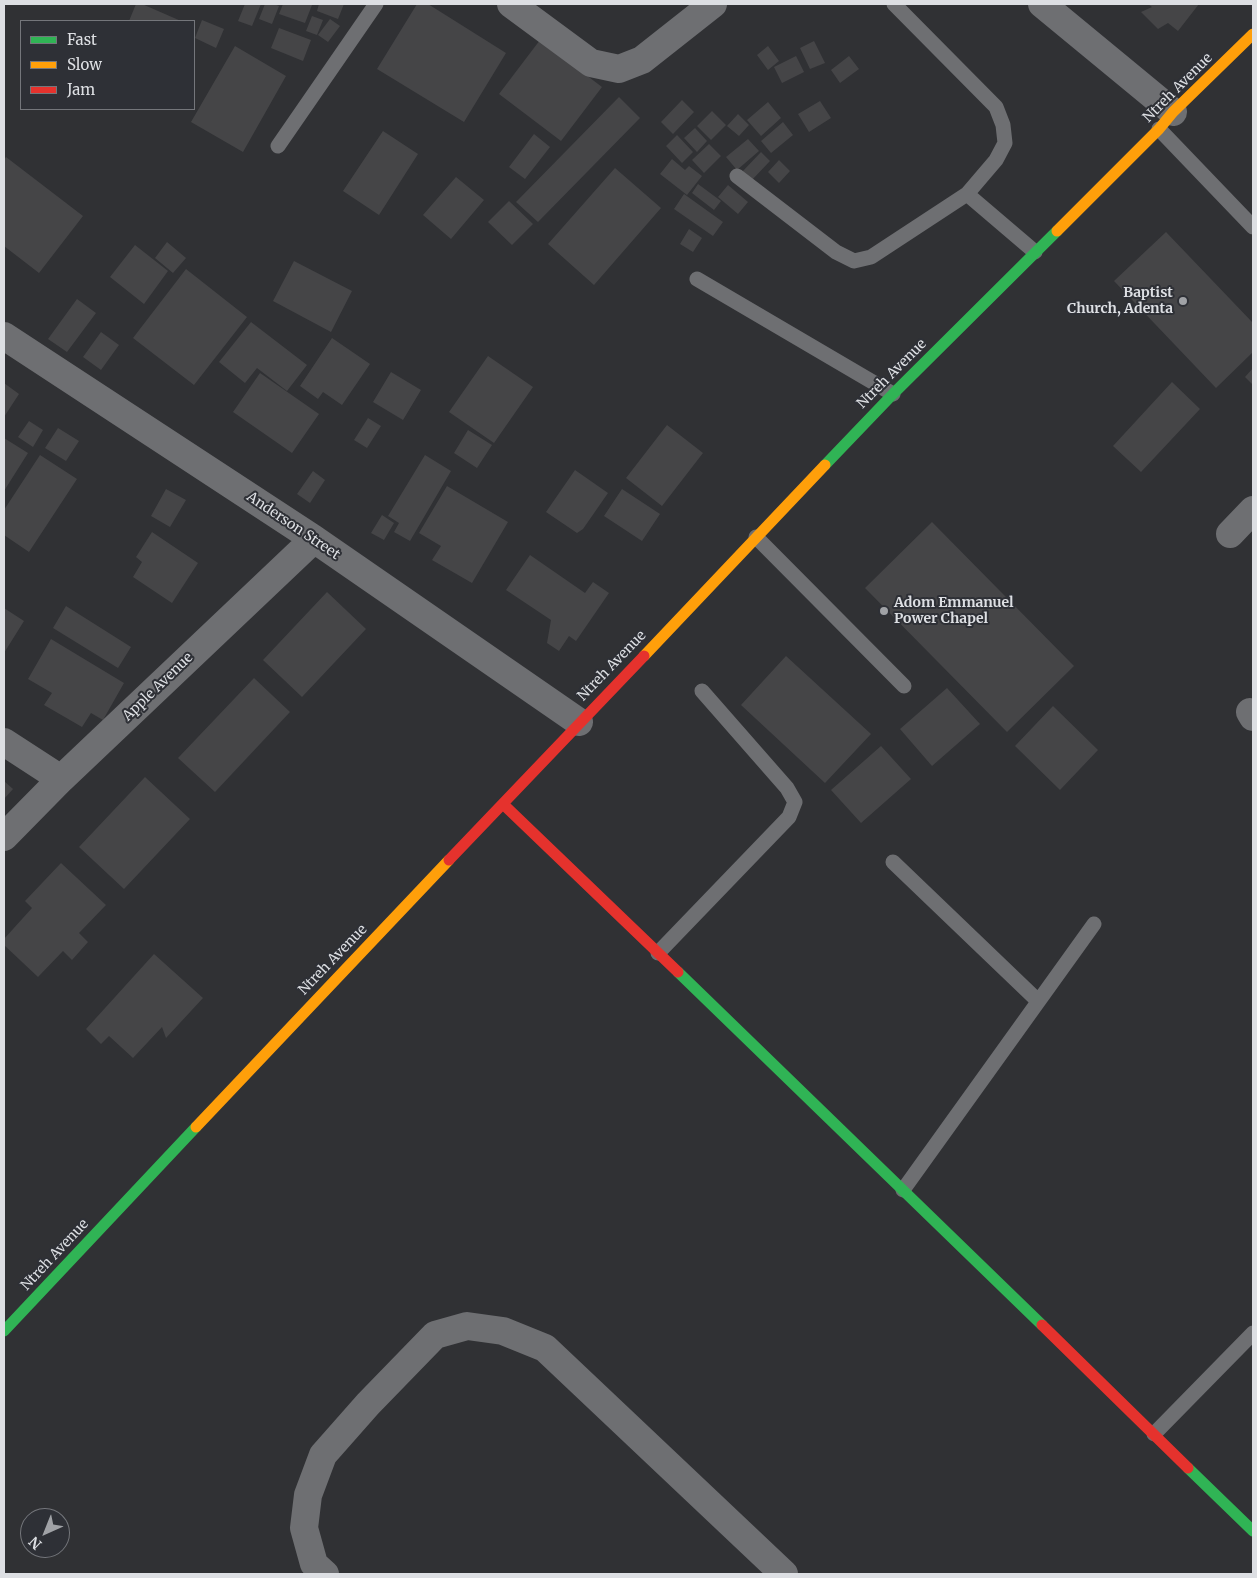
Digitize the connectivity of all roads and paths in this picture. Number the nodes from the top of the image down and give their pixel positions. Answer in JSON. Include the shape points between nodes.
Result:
{"nodes":[{"id":1,"x":376,"y":4,"type":"edge"},
{"id":2,"x":511,"y":4,"type":"edge"},
{"id":3,"x":713,"y":4,"type":"edge"},
{"id":4,"x":894,"y":4,"type":"edge"},
{"id":5,"x":1042,"y":4,"type":"edge"},
{"id":6,"x":1253,"y":34,"type":"edge"},
{"id":7,"x":1166,"y":120,"type":"junction"},
{"id":8,"x":278,"y":146,"type":"dead end"},
{"id":9,"x":737,"y":176,"type":"dead end"},
{"id":10,"x":967,"y":194,"type":"junction"},
{"id":11,"x":1253,"y":227,"type":"edge"},
{"id":12,"x":1035,"y":252,"type":"junction"},
{"id":13,"x":698,"y":279,"type":"dead end"},
{"id":14,"x":4,"y":336,"type":"edge"},
{"id":15,"x":893,"y":394,"type":"junction"},
{"id":16,"x":1253,"y":510,"type":"edge"},
{"id":17,"x":1230,"y":534,"type":"dead end"},
{"id":18,"x":756,"y":537,"type":"junction"},
{"id":19,"x":314,"y":539,"type":"junction"},
{"id":20,"x":904,"y":686,"type":"dead end"},
{"id":21,"x":702,"y":691,"type":"dead end"},
{"id":22,"x":579,"y":722,"type":"junction"},
{"id":23,"x":4,"y":742,"type":"edge"},
{"id":24,"x":62,"y":780,"type":"junction"},
{"id":25,"x":503,"y":804,"type":"junction"},
{"id":26,"x":4,"y":837,"type":"edge"},
{"id":27,"x":893,"y":862,"type":"dead end"},
{"id":28,"x":1094,"y":924,"type":"dead end"},
{"id":29,"x":658,"y":952,"type":"junction"},
{"id":30,"x":1038,"y":1001,"type":"junction"},
{"id":31,"x":903,"y":1190,"type":"junction"},
{"id":32,"x":4,"y":1331,"type":"edge"},
{"id":33,"x":1253,"y":1333,"type":"edge"},
{"id":34,"x":1154,"y":1434,"type":"junction"},
{"id":35,"x":1253,"y":1532,"type":"edge"},
{"id":36,"x":325,"y":1574,"type":"edge"},
{"id":37,"x":784,"y":1574,"type":"edge"}],
"edges":[{"from":1,"to":8,"type":"lane"},
{"from":2,"to":3,"type":"street","via":[[591,63],[620,69],[642,60]]},
{"from":4,"to":10,"type":"lane","via":[[996,107],[1003,125],[1004,143],[996,160]]},
{"from":5,"to":7,"type":"street"},
{"from":6,"to":7,"type":"street","name":"Ntreh Avenue"},
{"from":7,"to":11,"type":"lane"},
{"from":7,"to":12,"type":"street","name":"Ntreh Avenue"},
{"from":9,"to":10,"type":"lane","via":[[836,252],[854,261],[871,258]]},
{"from":10,"to":12,"type":"lane"},
{"from":12,"to":15,"type":"street","name":"Ntreh Avenue"},
{"from":13,"to":15,"type":"lane"},
{"from":14,"to":19,"type":"street","name":"Anderson Street"},
{"from":15,"to":18,"type":"street","name":"Ntreh Avenue"},
{"from":16,"to":17,"type":"street"},
{"from":18,"to":20,"type":"lane"},
{"from":18,"to":22,"type":"street","name":"Ntreh Avenue"},
{"from":19,"to":22,"type":"street","name":"Anderson Street"},
{"from":19,"to":24,"type":"street","name":"Apple Avenue"},
{"from":21,"to":29,"type":"lane","via":[[787,788],[794,802],[790,818]]},
{"from":22,"to":25,"type":"street","name":"Ntreh Avenue"},
{"from":23,"to":24,"type":"street"},
{"from":24,"to":26,"type":"street","name":"Apple Avenue"},
{"from":25,"to":29,"type":"street"},
{"from":25,"to":32,"type":"street","name":"Ntreh Avenue"},
{"from":27,"to":30,"type":"lane"},
{"from":28,"to":30,"type":"lane"},
{"from":29,"to":31,"type":"street"},
{"from":30,"to":31,"type":"lane"},
{"from":31,"to":34,"type":"street"},
{"from":33,"to":34,"type":"lane"},
{"from":34,"to":35,"type":"street"},
{"from":36,"to":37,"type":"street","via":[[314,1564],[304,1528],[308,1495],[323,1455],[435,1335],[468,1326],[503,1331],[545,1348]]}]}
